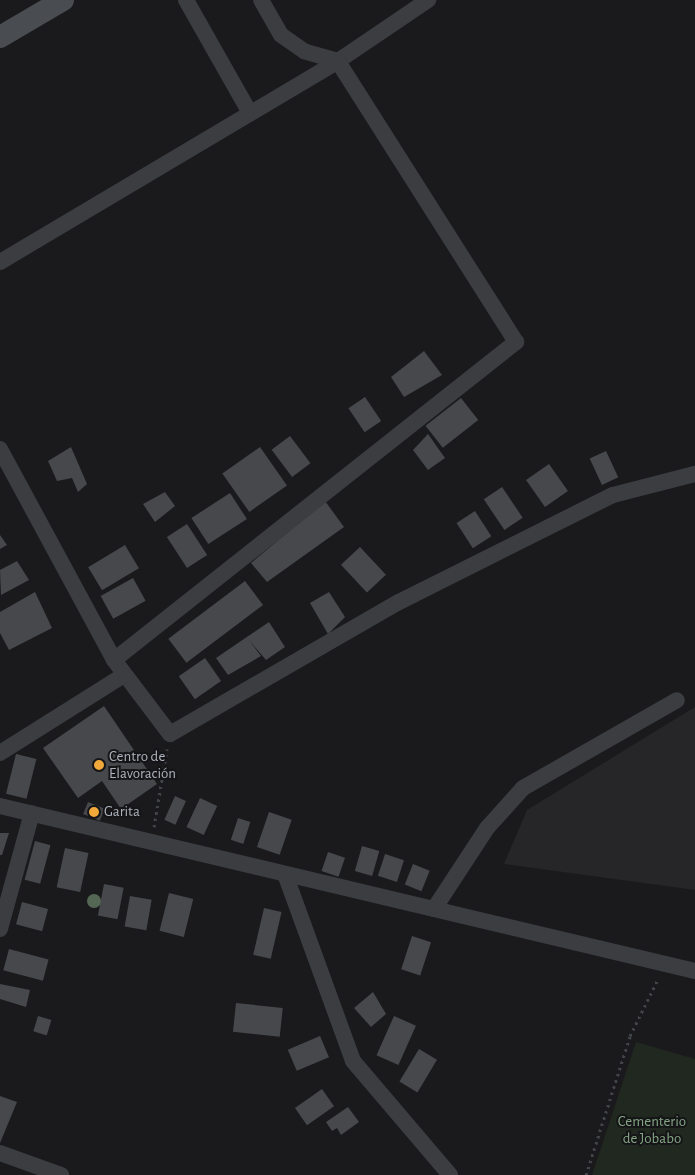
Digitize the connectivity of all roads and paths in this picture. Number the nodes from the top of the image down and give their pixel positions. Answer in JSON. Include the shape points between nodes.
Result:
{"nodes":[{"id":1,"x":63,"y":0,"type":"edge"},
{"id":2,"x":186,"y":0,"type":"edge"},
{"id":3,"x":261,"y":0,"type":"edge"},
{"id":4,"x":428,"y":0,"type":"edge"},
{"id":5,"x":0,"y":37,"type":"edge"},
{"id":6,"x":338,"y":61,"type":"junction"},
{"id":7,"x":250,"y":113,"type":"junction"},
{"id":8,"x":0,"y":262,"type":"edge"},
{"id":9,"x":0,"y":449,"type":"edge"},
{"id":10,"x":695,"y":474,"type":"edge"},
{"id":11,"x":114,"y":660,"type":"junction"},
{"id":12,"x":124,"y":675,"type":"junction"},
{"id":13,"x":677,"y":700,"type":"dead end"},
{"id":14,"x":170,"y":734,"type":"junction"},
{"id":15,"x":0,"y":753,"type":"edge"},
{"id":16,"x":0,"y":806,"type":"edge"},
{"id":17,"x":32,"y":813,"type":"junction"},
{"id":18,"x":152,"y":842,"type":"junction"},
{"id":19,"x":285,"y":874,"type":"junction"},
{"id":20,"x":434,"y":909,"type":"junction"},
{"id":21,"x":0,"y":929,"type":"edge"},
{"id":22,"x":695,"y":971,"type":"edge"},
{"id":23,"x":659,"y":977,"type":"dead end"},
{"id":24,"x":0,"y":1153,"type":"edge"},
{"id":25,"x":61,"y":1175,"type":"edge"},
{"id":26,"x":450,"y":1175,"type":"edge"},
{"id":27,"x":586,"y":1175,"type":"edge"}],
"edges":[{"from":1,"to":5,"type":"street"},
{"from":2,"to":7,"type":"street"},
{"from":3,"to":6,"type":"street","via":[[281,35],[304,51]]},
{"from":4,"to":6,"type":"street"},
{"from":6,"to":7,"type":"street"},
{"from":6,"to":11,"type":"street","via":[[516,342]]},
{"from":7,"to":8,"type":"street"},
{"from":9,"to":11,"type":"street"},
{"from":10,"to":14,"type":"street","via":[[604,499],[399,602]]},
{"from":11,"to":12,"type":"street"},
{"from":12,"to":14,"type":"street"},
{"from":12,"to":15,"type":"street"},
{"from":13,"to":20,"type":"street","via":[[523,788],[487,828]]},
{"from":14,"to":18,"type":"path"},
{"from":16,"to":17,"type":"street"},
{"from":17,"to":18,"type":"street"},
{"from":17,"to":21,"type":"street"},
{"from":18,"to":19,"type":"street"},
{"from":19,"to":20,"type":"street"},
{"from":19,"to":26,"type":"street","via":[[352,1061]]},
{"from":20,"to":22,"type":"street"},
{"from":23,"to":27,"type":"path","via":[[630,1036]]},
{"from":24,"to":25,"type":"street"}]}
